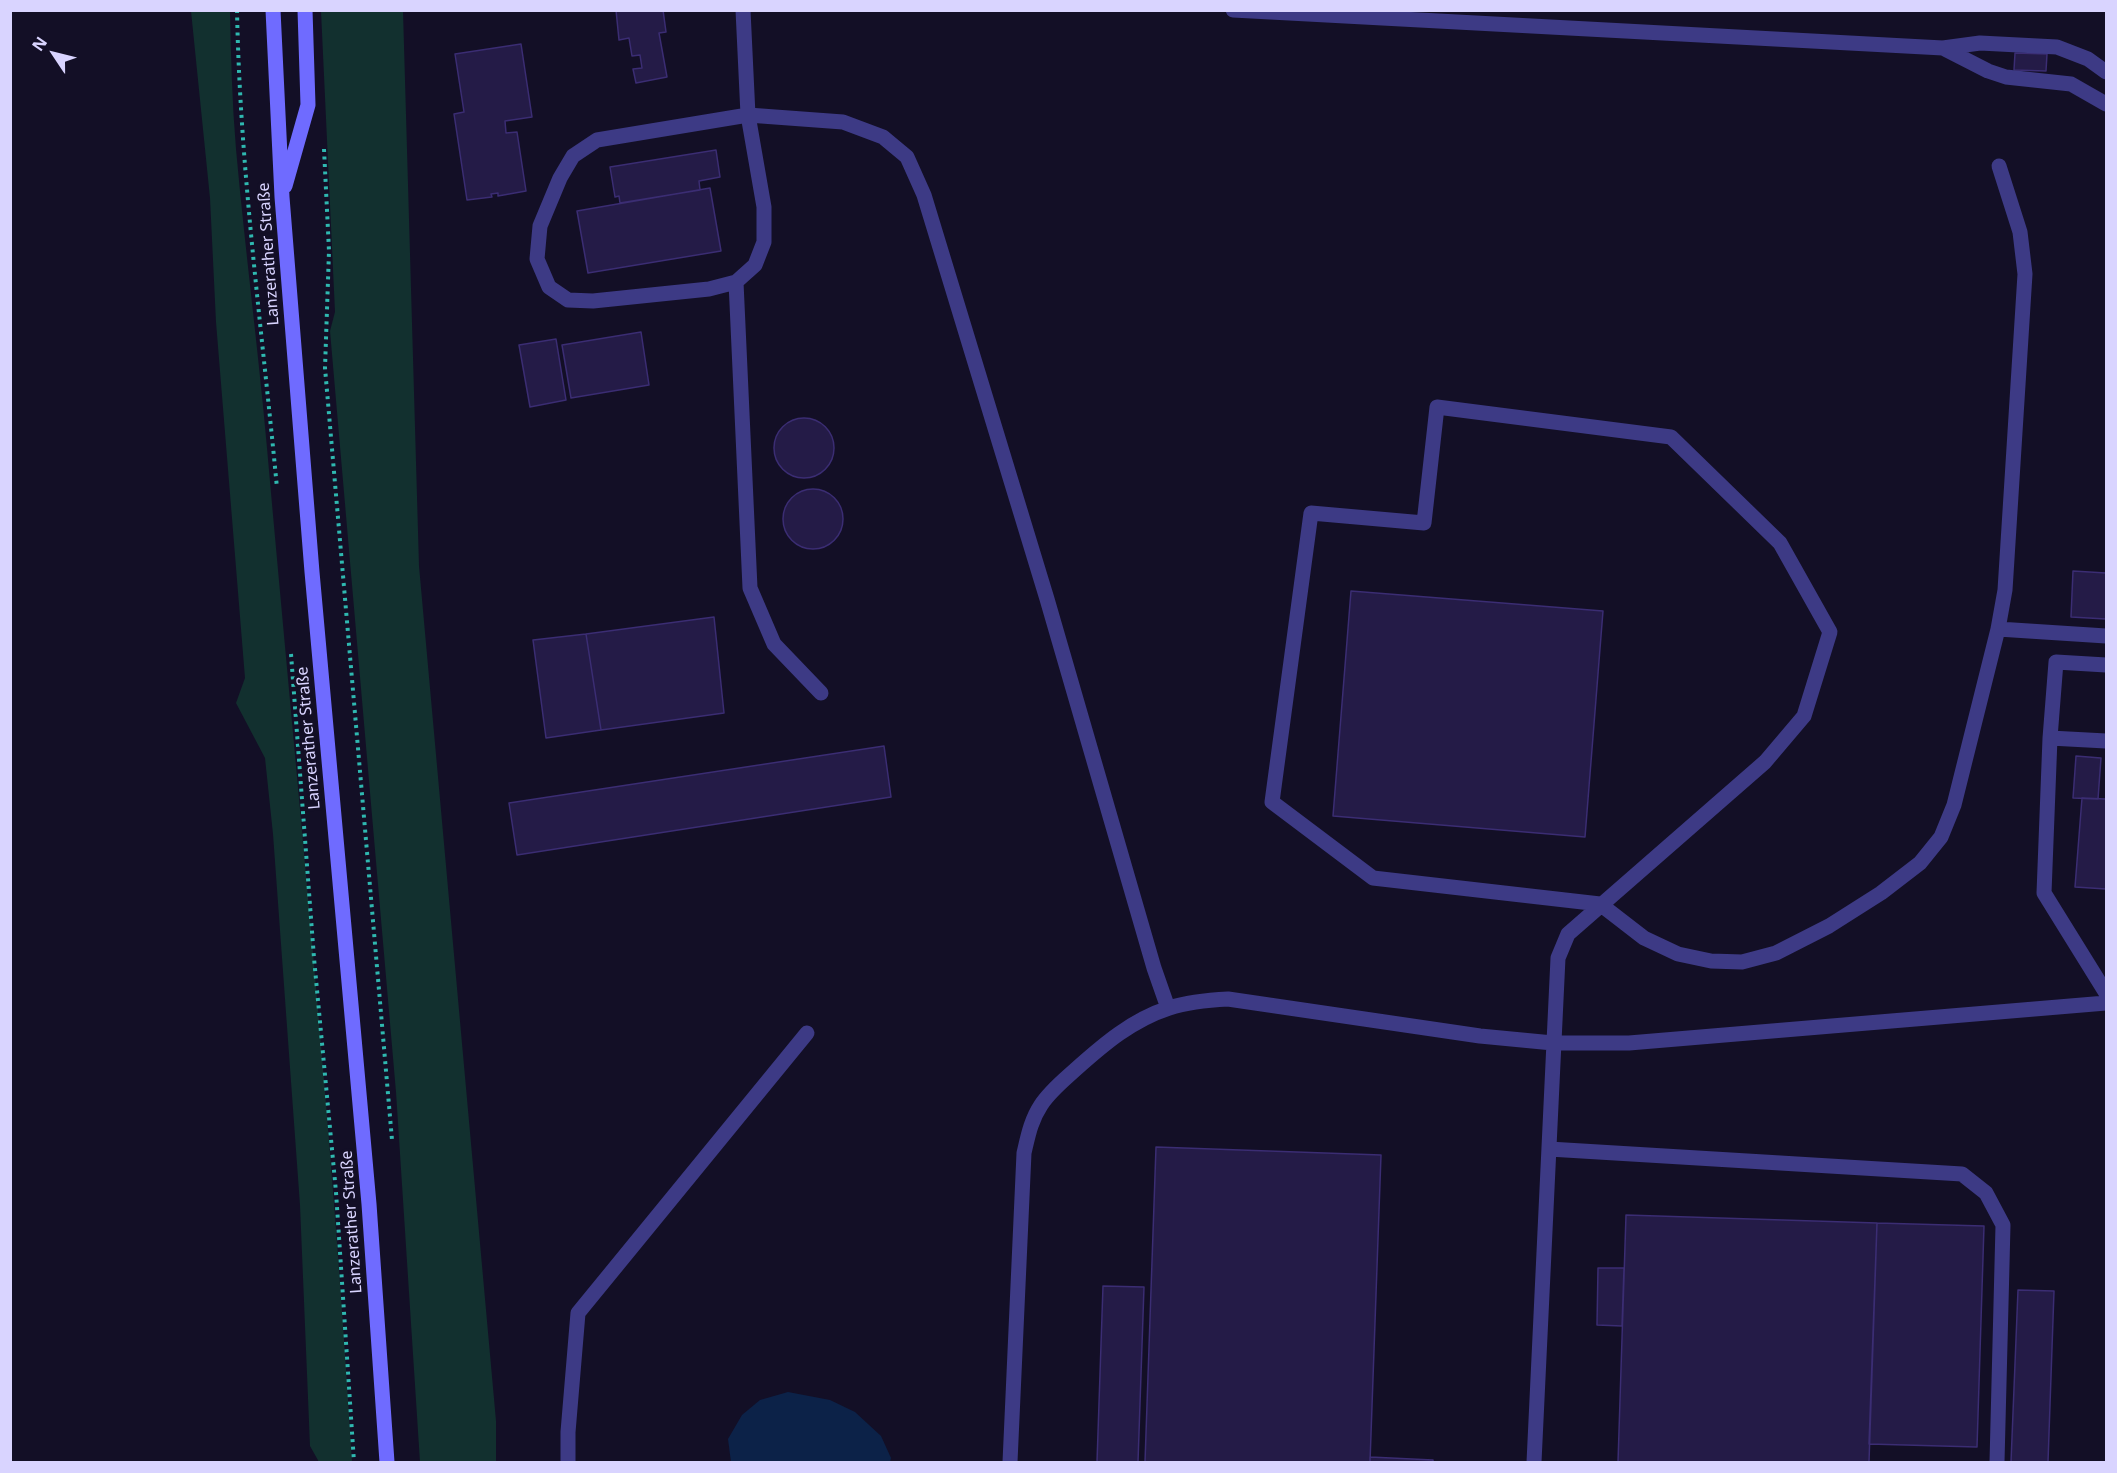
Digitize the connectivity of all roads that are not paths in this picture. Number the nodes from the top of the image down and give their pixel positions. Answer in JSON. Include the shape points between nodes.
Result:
{"nodes":[{"id":1,"x":273,"y":10,"type":"edge"},
{"id":2,"x":305,"y":10,"type":"edge"},
{"id":3,"x":743,"y":10,"type":"edge"},
{"id":4,"x":1233,"y":10,"type":"edge"},
{"id":5,"x":1943,"y":48,"type":"junction"},
{"id":6,"x":2106,"y":72,"type":"edge"},
{"id":7,"x":2106,"y":104,"type":"edge"},
{"id":8,"x":748,"y":115,"type":"junction"},
{"id":9,"x":1999,"y":166,"type":"dead end"},
{"id":10,"x":282,"y":197,"type":"junction"},
{"id":11,"x":736,"y":282,"type":"junction"},
{"id":12,"x":1998,"y":629,"type":"junction"},
{"id":13,"x":2106,"y":636,"type":"edge"},
{"id":14,"x":2106,"y":665,"type":"edge"},
{"id":15,"x":821,"y":693,"type":"dead end"},
{"id":16,"x":2050,"y":738,"type":"junction"},
{"id":17,"x":2106,"y":741,"type":"edge"},
{"id":18,"x":1600,"y":904,"type":"junction"},
{"id":19,"x":2106,"y":993,"type":"edge"},
{"id":20,"x":2106,"y":1002,"type":"edge"},
{"id":21,"x":1168,"y":1008,"type":"junction"},
{"id":22,"x":807,"y":1033,"type":"dead end"},
{"id":23,"x":1553,"y":1043,"type":"junction"},
{"id":24,"x":1549,"y":1149,"type":"junction"},
{"id":25,"x":387,"y":1462,"type":"edge"},
{"id":26,"x":568,"y":1462,"type":"edge"},
{"id":27,"x":1011,"y":1462,"type":"edge"},
{"id":28,"x":1534,"y":1462,"type":"edge"},
{"id":29,"x":1997,"y":1462,"type":"edge"}],
"edges":[{"from":1,"to":10,"type":"main road","name":"Lanzerather Straße"},
{"from":2,"to":10,"type":"main road","via":[[308,105]]},
{"from":3,"to":8,"type":"lane"},
{"from":4,"to":5,"type":"lane"},
{"from":5,"to":6,"type":"lane","via":[[1980,43],[2057,47],[2088,59]]},
{"from":5,"to":7,"type":"lane","via":[[2006,77],[2071,84]]},
{"from":8,"to":11,"type":"lane","via":[[764,207],[764,242],[755,265]]},
{"from":8,"to":11,"type":"lane","via":[[597,140],[573,156],[540,226],[537,259],[549,287],[568,300],[709,289]]},
{"from":8,"to":21,"type":"lane","via":[[843,122],[884,136],[907,157],[938,240]]},
{"from":9,"to":12,"type":"lane","via":[[2020,232],[2025,274],[2005,590]]},
{"from":10,"to":25,"type":"main road","name":"Lanzerather Straße","via":[[369,1204]]},
{"from":11,"to":15,"type":"lane","via":[[750,588],[774,644]]},
{"from":12,"to":13,"type":"lane"},
{"from":12,"to":18,"type":"lane","via":[[1954,805],[1941,837],[1920,863],[1881,893],[1776,953],[1742,962],[1678,954],[1644,938]]},
{"from":14,"to":16,"type":"lane","via":[[2056,662]]},
{"from":16,"to":17,"type":"lane"},
{"from":16,"to":19,"type":"lane","via":[[2044,893]]},
{"from":18,"to":18,"type":"lane","via":[[1765,762],[1804,717],[1830,632],[1780,543],[1671,437],[1437,406],[1424,524],[1311,513],[1272,802],[1373,878]]},
{"from":18,"to":23,"type":"lane","via":[[1568,934],[1558,958]]},
{"from":20,"to":23,"type":"lane","via":[[1629,1042]]},
{"from":21,"to":23,"type":"lane","via":[[1228,999]]},
{"from":21,"to":27,"type":"lane","via":[[1132,1024],[1105,1043],[1059,1084],[1029,1128],[1024,1153]]},
{"from":22,"to":26,"type":"lane","via":[[578,1313]]},
{"from":23,"to":24,"type":"lane"},
{"from":24,"to":28,"type":"lane"},
{"from":24,"to":29,"type":"lane","via":[[1962,1174],[1986,1193],[2003,1225]]}]}
